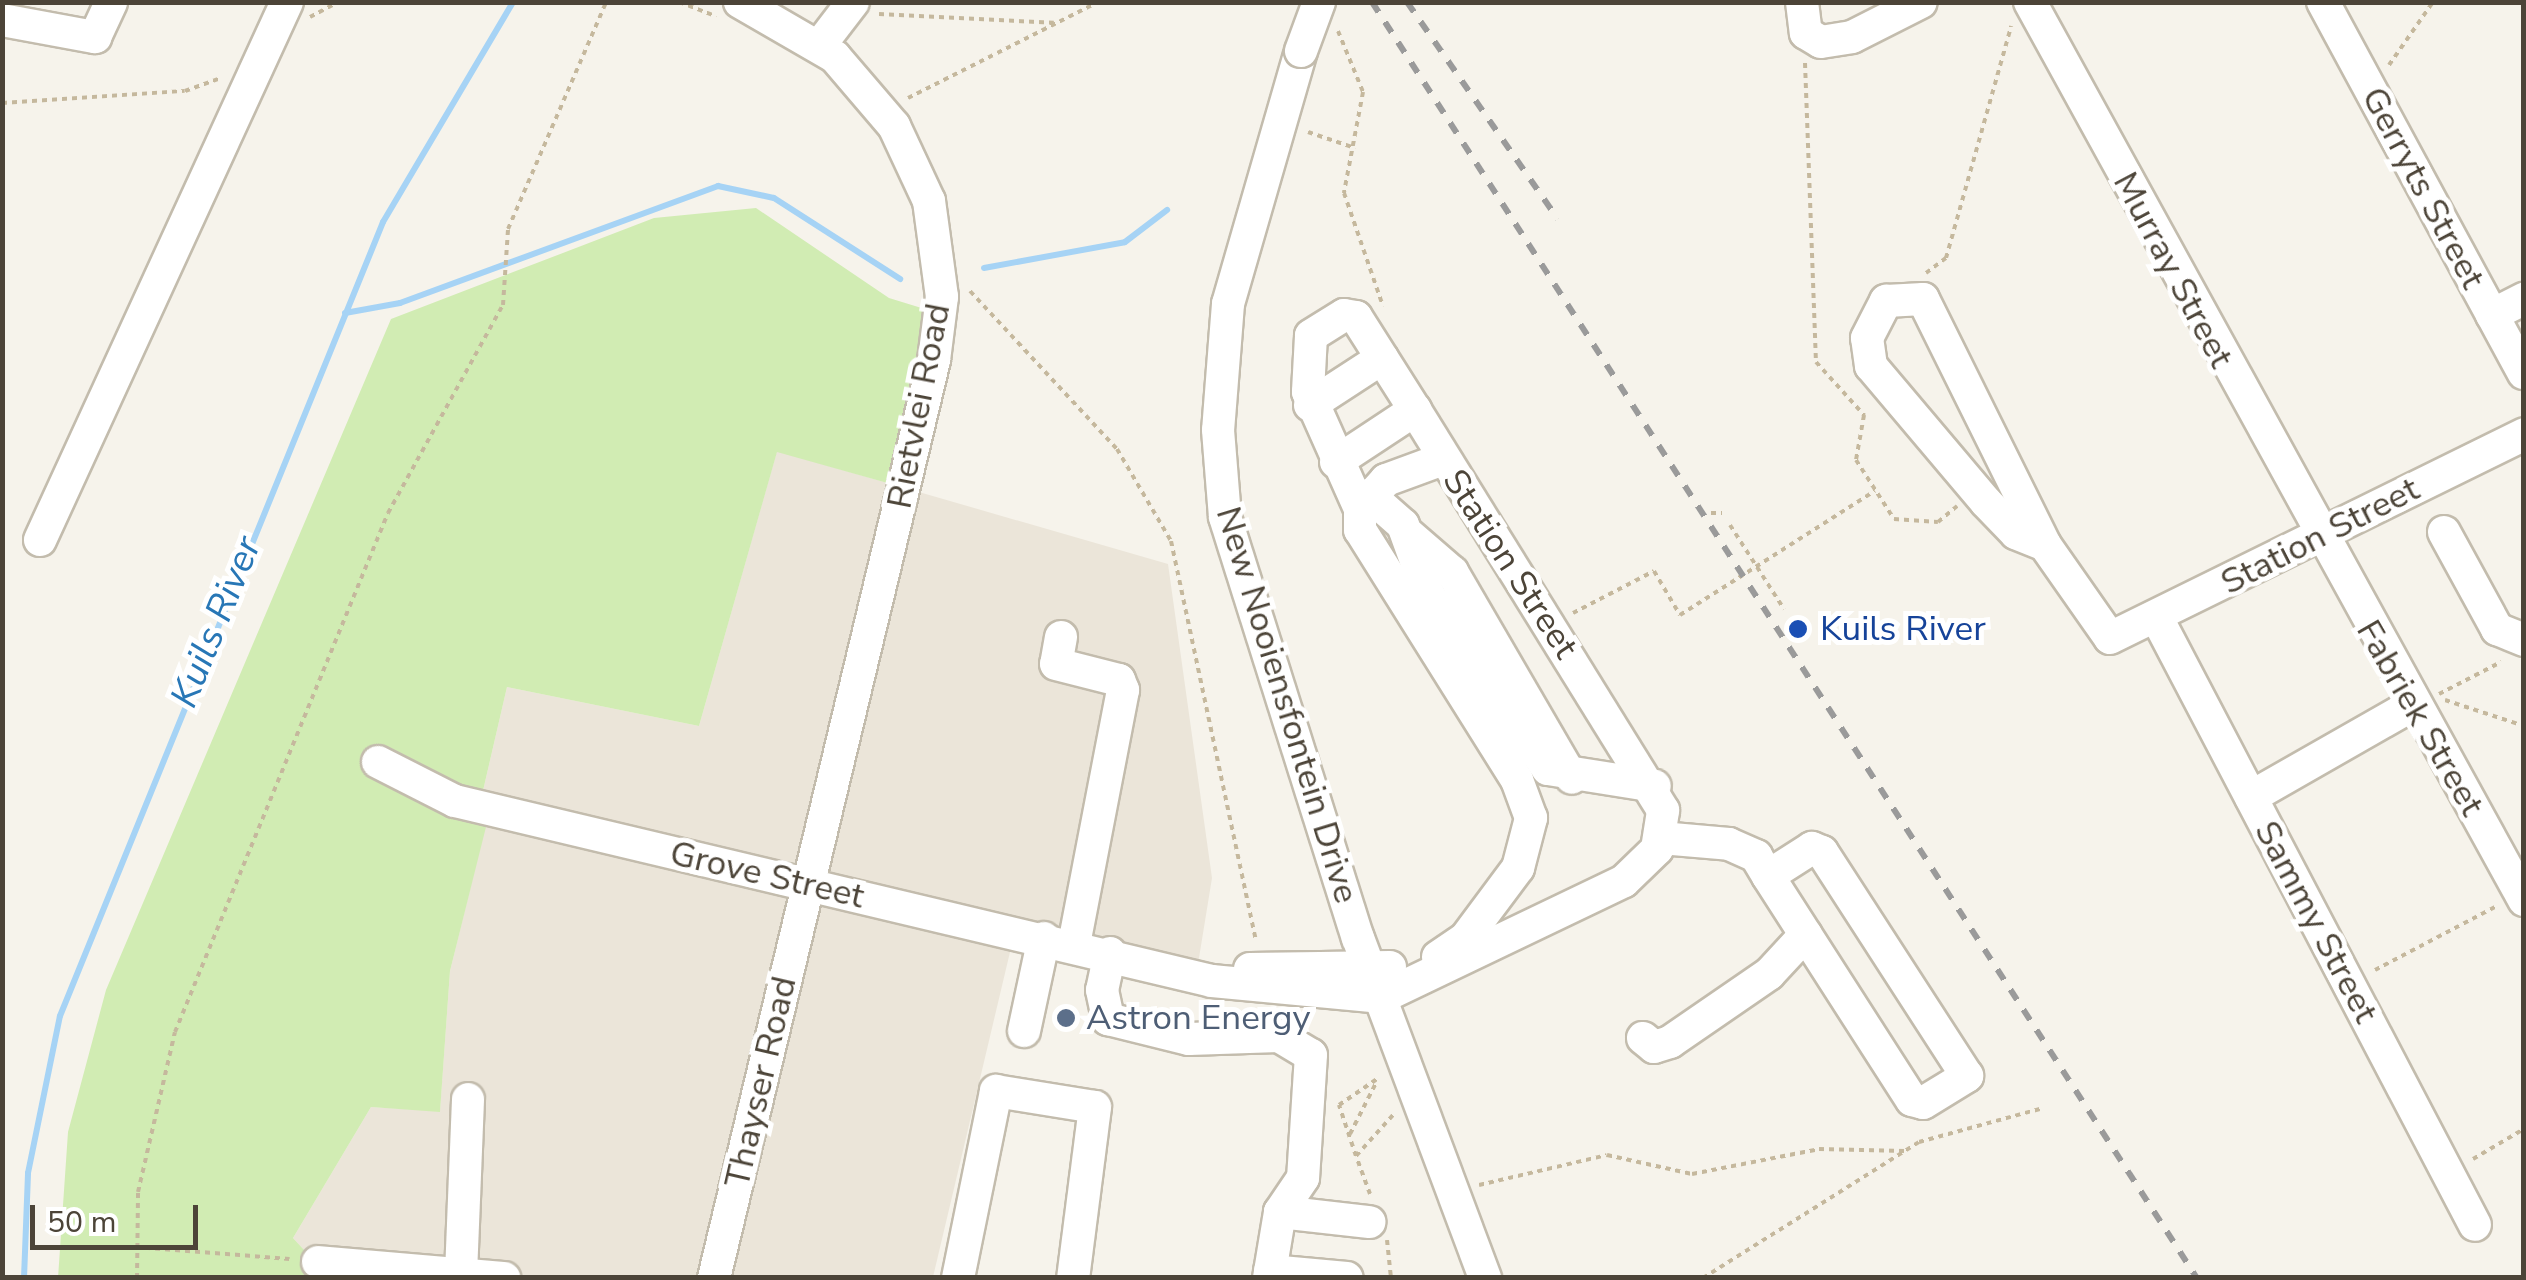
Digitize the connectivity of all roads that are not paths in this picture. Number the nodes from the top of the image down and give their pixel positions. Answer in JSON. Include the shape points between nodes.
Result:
{"nodes":[{"id":1,"x":111,"y":2,"type":"edge"},
{"id":2,"x":287,"y":2,"type":"edge"},
{"id":3,"x":740,"y":2,"type":"edge"},
{"id":4,"x":1802,"y":2,"type":"edge"},
{"id":5,"x":1921,"y":2,"type":"edge"},
{"id":6,"x":2323,"y":2,"type":"edge"},
{"id":7,"x":850,"y":6,"type":"edge"},
{"id":8,"x":2022,"y":9,"type":"edge"},
{"id":9,"x":1326,"y":14,"type":"edge"},
{"id":10,"x":2,"y":20,"type":"edge"},
{"id":11,"x":820,"y":45,"type":"junction"},
{"id":12,"x":2524,"y":299,"type":"edge"},
{"id":13,"x":2492,"y":315,"type":"junction"},
{"id":14,"x":1382,"y":358,"type":"junction"},
{"id":15,"x":2524,"y":373,"type":"edge"},
{"id":16,"x":1310,"y":405,"type":"junction"},
{"id":17,"x":1416,"y":410,"type":"junction"},
{"id":18,"x":2524,"y":434,"type":"edge"},
{"id":19,"x":1444,"y":459,"type":"junction"},
{"id":20,"x":1336,"y":462,"type":"junction"},
{"id":21,"x":1364,"y":502,"type":"junction"},
{"id":22,"x":2444,"y":532,"type":"dead end"},
{"id":23,"x":2316,"y":537,"type":"junction"},
{"id":24,"x":40,"y":540,"type":"dead end"},
{"id":25,"x":2045,"y":545,"type":"junction"},
{"id":26,"x":2157,"y":618,"type":"junction"},
{"id":27,"x":1061,"y":637,"type":"dead end"},
{"id":28,"x":2516,"y":649,"type":"edge"},
{"id":29,"x":2424,"y":700,"type":"junction"},
{"id":30,"x":378,"y":762,"type":"dead end"},
{"id":31,"x":1655,"y":786,"type":"junction"},
{"id":32,"x":2250,"y":797,"type":"junction"},
{"id":33,"x":1660,"y":838,"type":"junction"},
{"id":34,"x":1768,"y":876,"type":"junction"},
{"id":35,"x":808,"y":886,"type":"junction"},
{"id":36,"x":2522,"y":897,"type":"edge"},
{"id":37,"x":1806,"y":934,"type":"junction"},
{"id":38,"x":1059,"y":941,"type":"junction"},
{"id":39,"x":1110,"y":953,"type":"junction"},
{"id":40,"x":1377,"y":983,"type":"junction"},
{"id":41,"x":1024,"y":1031,"type":"dead end"},
{"id":42,"x":1643,"y":1038,"type":"dead end"},
{"id":43,"x":468,"y":1099,"type":"dead end"},
{"id":44,"x":1371,"y":1213,"type":"road end"},
{"id":45,"x":1278,"y":1225,"type":"junction"},
{"id":46,"x":2474,"y":1226,"type":"dead end"},
{"id":47,"x":318,"y":1262,"type":"road end"},
{"id":48,"x":372,"y":1272,"type":"edge"},
{"id":49,"x":461,"y":1274,"type":"junction"},
{"id":50,"x":1270,"y":1274,"type":"edge"},
{"id":51,"x":504,"y":1278,"type":"edge"},
{"id":52,"x":714,"y":1278,"type":"edge"},
{"id":53,"x":958,"y":1278,"type":"edge"},
{"id":54,"x":1073,"y":1278,"type":"edge"},
{"id":55,"x":1347,"y":1278,"type":"edge"},
{"id":56,"x":1485,"y":1278,"type":"edge"}],
"edges":[{"from":1,"to":10,"type":"street","via":[[95,37]]},
{"from":2,"to":24,"type":"street"},
{"from":3,"to":11,"type":"street","name":"Rietvlei Road"},
{"from":4,"to":5,"type":"street","via":[[1811,39],[1852,37]]},
{"from":6,"to":13,"type":"street","name":"Gerryts Street"},
{"from":7,"to":11,"type":"street"},
{"from":8,"to":23,"type":"street","name":"Murray Street"},
{"from":9,"to":40,"type":"street","name":"New Nooiensfontein Drive","bridge":true,"via":[[1301,51],[1236,256],[1219,380],[1220,476],[1278,702]]},
{"from":11,"to":35,"type":"street","name":"Rietvlei Road","via":[[874,98],[917,168],[939,240],[942,297]]},
{"from":12,"to":13,"type":"street"},
{"from":13,"to":15,"type":"street","name":"Gerryts Street"},
{"from":14,"to":16,"type":"street"},
{"from":14,"to":16,"type":"street","via":[[1356,317],[1318,330],[1309,342]]},
{"from":14,"to":17,"type":"street"},
{"from":16,"to":20,"type":"street"},
{"from":17,"to":19,"type":"street"},
{"from":17,"to":20,"type":"street"},
{"from":18,"to":23,"type":"street","name":"Station Street"},
{"from":19,"to":21,"type":"street","name":"Station Street","via":[[1411,464]]},
{"from":19,"to":31,"type":"street","name":"Station Street"},
{"from":20,"to":21,"type":"street"},
{"from":21,"to":31,"type":"street","via":[[1452,572],[1572,778]]},
{"from":21,"to":40,"type":"street","via":[[1360,530],[1518,780],[1531,818],[1518,868],[1465,939]]},
{"from":22,"to":28,"type":"street","via":[[2497,629]]},
{"from":23,"to":26,"type":"street","name":"Station Street"},
{"from":23,"to":29,"type":"street","name":"Fabriek Street"},
{"from":25,"to":25,"type":"street","name":"Station Street","via":[[1986,502],[1872,366],[1867,338],[1886,302],[1923,299]]},
{"from":25,"to":26,"type":"street","name":"Station Street","via":[[2103,633],[2120,636]]},
{"from":26,"to":32,"type":"street","name":"Sammy Street"},
{"from":27,"to":38,"type":"street","via":[[1056,664],[1119,680],[1121,699]]},
{"from":29,"to":32,"type":"street"},
{"from":29,"to":36,"type":"street","name":"Fabriek Street"},
{"from":30,"to":35,"type":"street","name":"Grove Street","via":[[455,801]]},
{"from":31,"to":33,"type":"street","name":"Station Street"},
{"from":32,"to":46,"type":"street","name":"Sammy Street"},
{"from":33,"to":34,"type":"street","via":[[1737,846]]},
{"from":33,"to":40,"type":"street","via":[[1646,863],[1610,889]]},
{"from":34,"to":37,"type":"street"},
{"from":34,"to":37,"type":"street","via":[[1812,848],[1822,852],[1967,1076],[1923,1104],[1912,1100]]},
{"from":35,"to":38,"type":"street","name":"Grove Street"},
{"from":35,"to":52,"type":"street","name":"Thayser Road"},
{"from":37,"to":42,"type":"street","via":[[1769,974],[1670,1042],[1654,1048]]},
{"from":38,"to":39,"type":"street","name":"Grove Street"},
{"from":38,"to":41,"type":"street"},
{"from":39,"to":40,"type":"street","name":"Grove Street","via":[[1165,965]]},
{"from":39,"to":45,"type":"street","via":[[1102,990],[1108,1020],[1188,1039],[1280,1036],[1311,1054],[1304,1178],[1284,1195]]},
{"from":40,"to":56,"type":"street","name":"New Nooiensfontein Drive"},
{"from":43,"to":49,"type":"street"},
{"from":44,"to":45,"type":"street"},
{"from":45,"to":50,"type":"street"},
{"from":47,"to":48,"type":"street"},
{"from":48,"to":49,"type":"street"},
{"from":49,"to":51,"type":"street"},
{"from":50,"to":55,"type":"street"},
{"from":53,"to":54,"type":"street","via":[[996,1091],[1095,1107]]}]}
